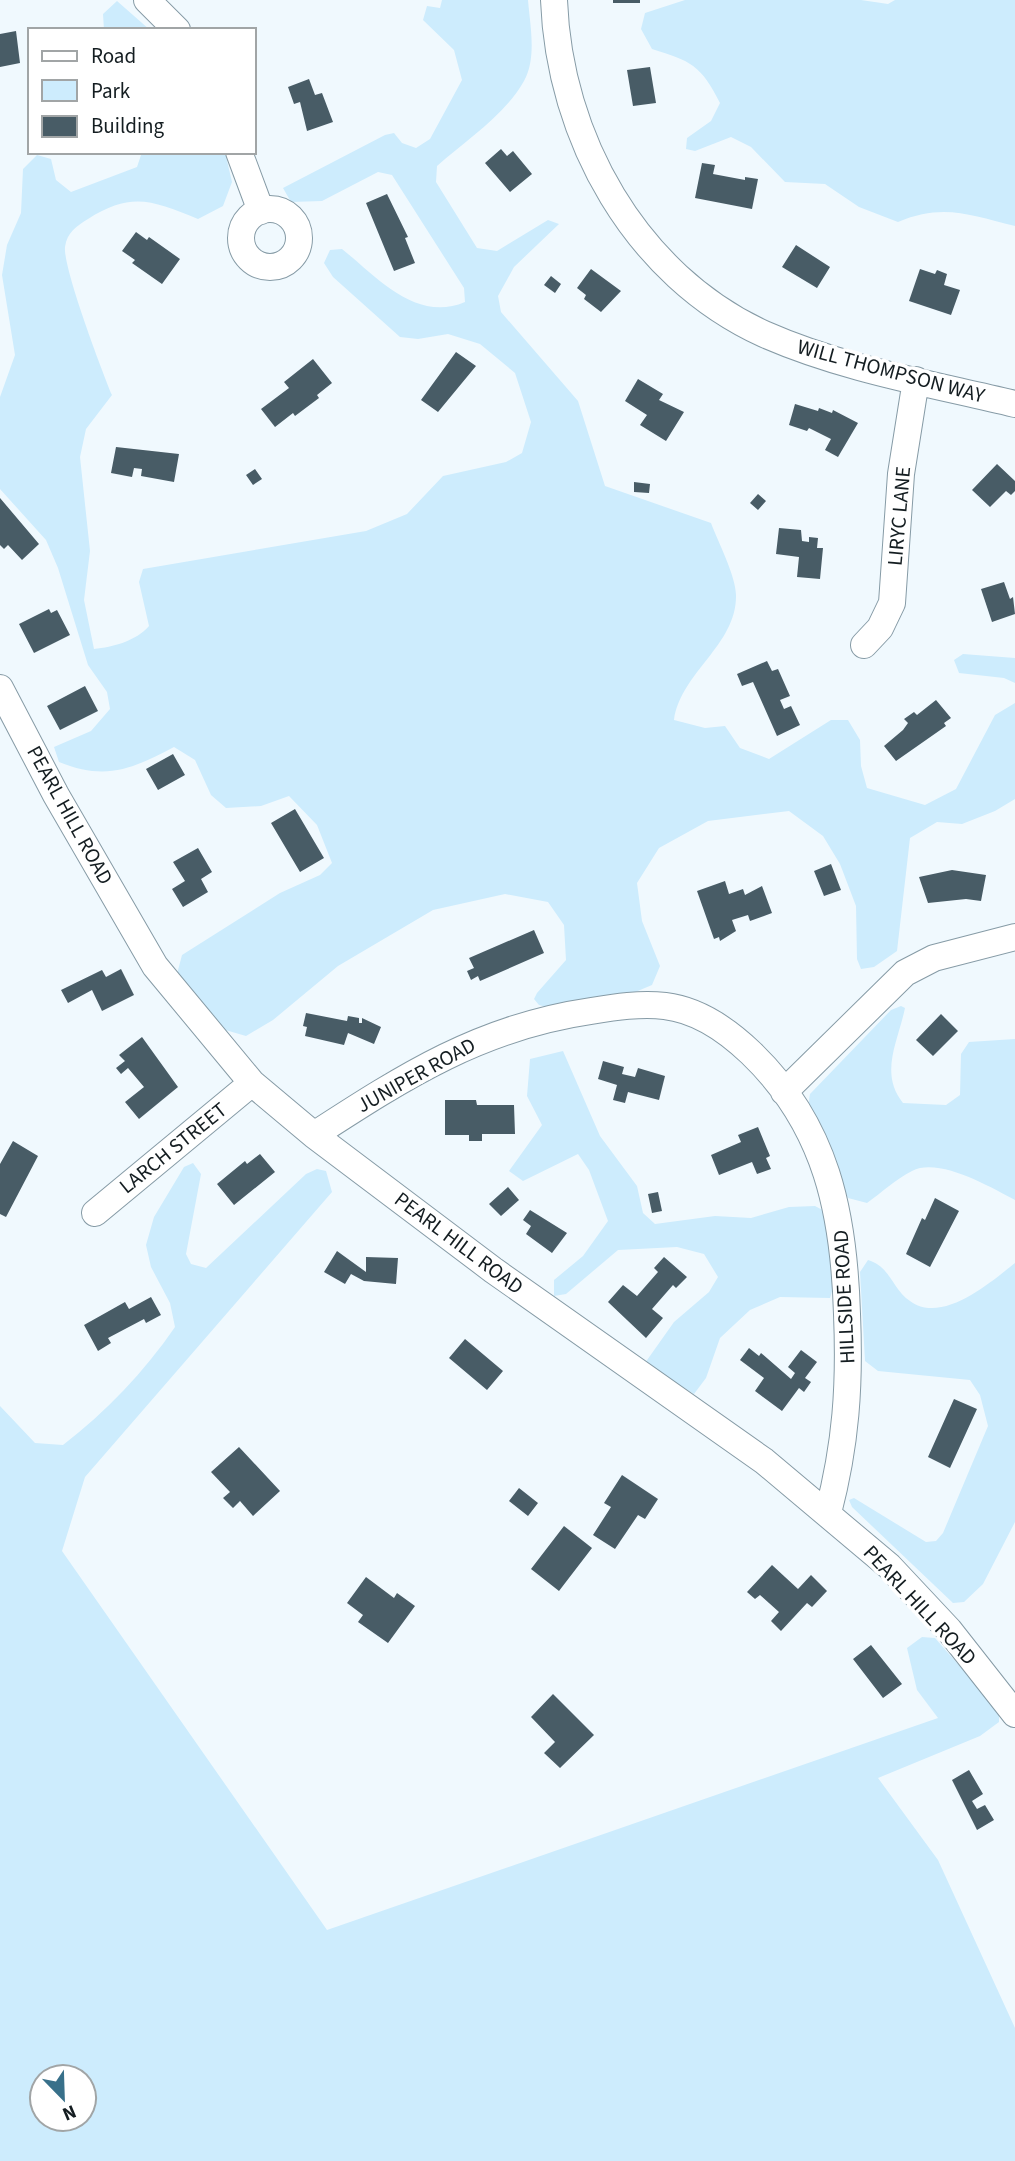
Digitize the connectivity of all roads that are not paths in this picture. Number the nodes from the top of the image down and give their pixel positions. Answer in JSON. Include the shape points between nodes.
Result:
{"nodes":[{"id":1,"x":147,"y":0,"type":"edge"},
{"id":2,"x":554,"y":0,"type":"edge"},
{"id":3,"x":175,"y":28,"type":"edge"},
{"id":4,"x":240,"y":154,"type":"edge"},
{"id":5,"x":261,"y":211,"type":"dead end"},
{"id":6,"x":916,"y":380,"type":"junction"},
{"id":7,"x":1015,"y":404,"type":"edge"},
{"id":8,"x":864,"y":645,"type":"dead end"},
{"id":9,"x":0,"y":688,"type":"edge"},
{"id":10,"x":8,"y":719,"type":"edge"},
{"id":11,"x":1015,"y":937,"type":"edge"},
{"id":12,"x":252,"y":1083,"type":"junction"},
{"id":13,"x":784,"y":1092,"type":"junction"},
{"id":14,"x":314,"y":1135,"type":"junction"},
{"id":15,"x":94,"y":1213,"type":"dead end"},
{"id":16,"x":828,"y":1513,"type":"junction"},
{"id":17,"x":1015,"y":1714,"type":"edge"}],
"edges":[{"from":1,"to":3,"type":"street"},
{"from":2,"to":6,"type":"street","name":"WILL THOMPSON WAY","via":[[563,76],[581,137],[623,213],[673,271],[711,302],[762,333],[825,356]]},
{"from":4,"to":5,"type":"street"},
{"from":6,"to":7,"type":"street","name":"WILL THOMPSON WAY"},
{"from":6,"to":8,"type":"street","name":"LIRYC LANE","via":[[901,474],[892,603],[880,628]]},
{"from":9,"to":10,"type":"street","name":"PEARL HILL ROAD"},
{"from":10,"to":12,"type":"street","name":"PEARL HILL ROAD","via":[[155,966]]},
{"from":11,"to":13,"type":"street","via":[[934,958],[905,973]]},
{"from":12,"to":14,"type":"street","name":"PEARL HILL ROAD"},
{"from":12,"to":15,"type":"street","name":"LARCH STREET"},
{"from":13,"to":14,"type":"street","name":"JUNIPER ROAD","via":[[746,1048],[707,1020],[667,1006],[620,1007],[526,1023],[465,1045],[404,1077]]},
{"from":13,"to":16,"type":"street","name":"HILLSIDE ROAD","via":[[831,1181],[845,1254],[848,1402],[844,1447]]},
{"from":14,"to":16,"type":"street","name":"PEARL HILL ROAD","via":[[590,1341],[764,1461]]},
{"from":16,"to":17,"type":"street","name":"PEARL HILL ROAD","via":[[889,1566],[949,1630]]}]}
